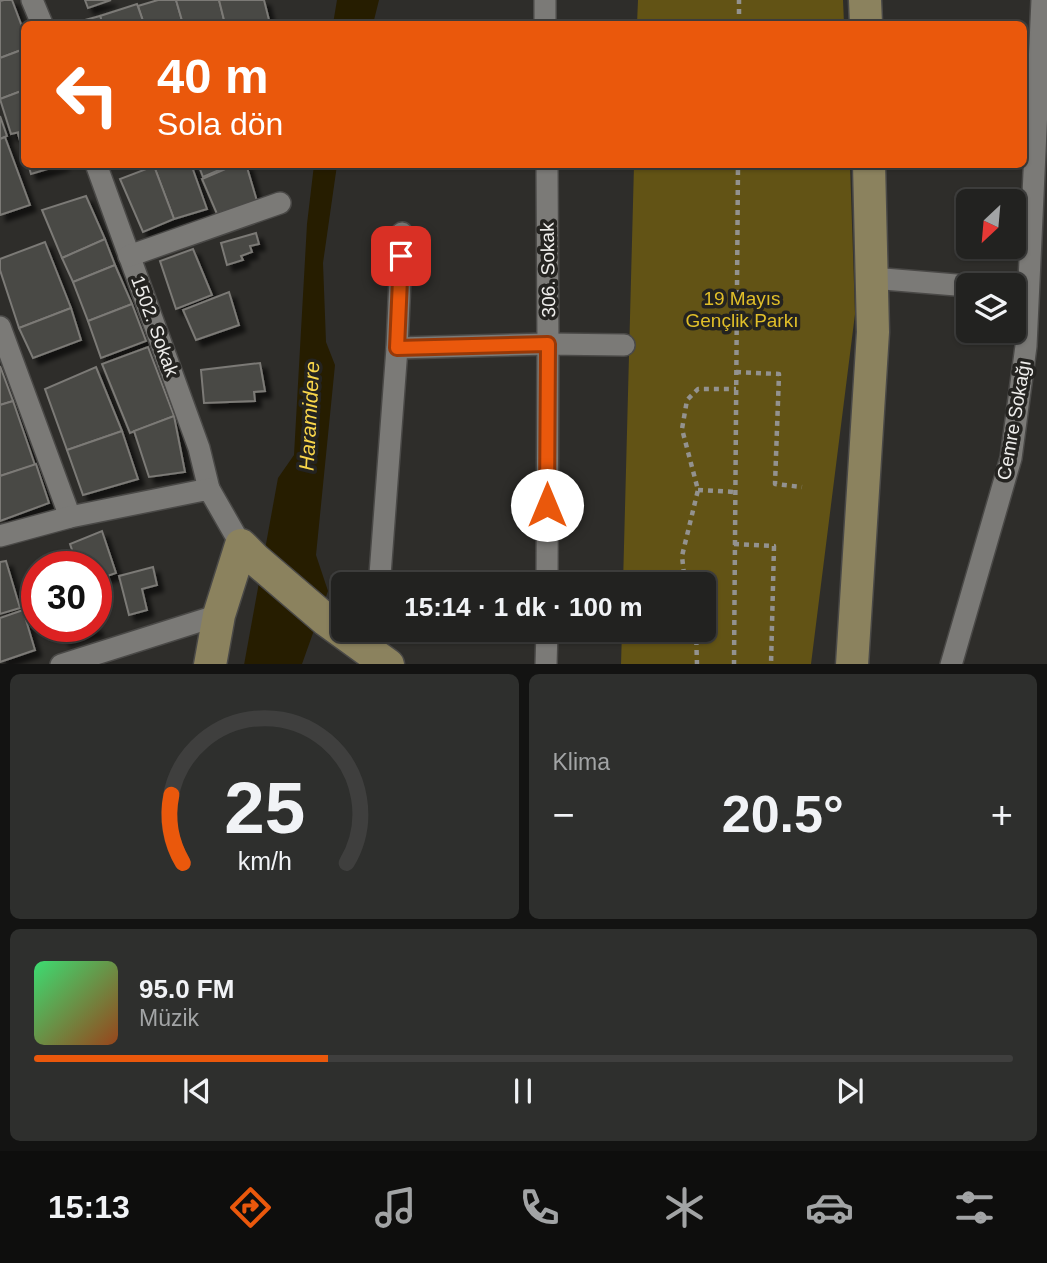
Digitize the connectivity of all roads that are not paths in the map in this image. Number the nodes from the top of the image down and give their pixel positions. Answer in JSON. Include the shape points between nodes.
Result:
{"nodes":[{"id":1,"x":32,"y":0,"type":"edge"},
{"id":2,"x":545,"y":0,"type":"edge"},
{"id":3,"x":865,"y":0,"type":"edge"},
{"id":4,"x":1042,"y":0,"type":"edge"},
{"id":5,"x":41,"y":21,"type":"edge"},
{"id":6,"x":545,"y":21,"type":"edge"},
{"id":7,"x":866,"y":21,"type":"edge"},
{"id":8,"x":97,"y":168,"type":"edge"},
{"id":9,"x":547,"y":168,"type":"edge"},
{"id":10,"x":869,"y":168,"type":"edge"},
{"id":11,"x":280,"y":203,"type":"dead end"},
{"id":12,"x":402,"y":233,"type":"dead end"},
{"id":13,"x":129,"y":256,"type":"junction"},
{"id":14,"x":872,"y":278,"type":"junction"},
{"id":15,"x":956,"y":285,"type":"edge"},
{"id":16,"x":1030,"y":290,"type":"edge"},
{"id":17,"x":0,"y":327,"type":"edge"},
{"id":18,"x":548,"y":344,"type":"junction"},
{"id":19,"x":624,"y":345,"type":"dead end"},
{"id":20,"x":397,"y":348,"type":"junction"},
{"id":21,"x":209,"y":489,"type":"junction"},
{"id":22,"x":70,"y":517,"type":"junction"},
{"id":23,"x":0,"y":536,"type":"edge"},
{"id":24,"x":248,"y":553,"type":"junction"},
{"id":25,"x":380,"y":572,"type":"edge"},
{"id":26,"x":547,"y":572,"type":"edge"},
{"id":27,"x":219,"y":615,"type":"junction"},
{"id":28,"x":331,"y":622,"type":"edge"},
{"id":29,"x":365,"y":642,"type":"edge"},
{"id":30,"x":547,"y":642,"type":"edge"},
{"id":31,"x":61,"y":664,"type":"edge"},
{"id":32,"x":210,"y":664,"type":"edge"},
{"id":33,"x":388,"y":664,"type":"edge"},
{"id":34,"x":547,"y":664,"type":"edge"},
{"id":35,"x":852,"y":664,"type":"edge"},
{"id":36,"x":951,"y":664,"type":"edge"}],
"edges":[{"from":1,"to":5,"type":"street"},
{"from":2,"to":6,"type":"street"},
{"from":3,"to":7,"type":"street"},
{"from":4,"to":16,"type":"street","name":"Cemre Sokağı"},
{"from":8,"to":13,"type":"street","name":"1502. Sokak"},
{"from":9,"to":18,"type":"street","name":"306. Sokak"},
{"from":10,"to":14,"type":"street"},
{"from":11,"to":13,"type":"street"},
{"from":12,"to":20,"type":"street"},
{"from":13,"to":21,"type":"street","name":"1502. Sokak","via":[[199,448]]},
{"from":14,"to":15,"type":"street"},
{"from":14,"to":35,"type":"street","via":[[873,332]]},
{"from":16,"to":36,"type":"street","name":"Cemre Sokağı","via":[[1011,457]]},
{"from":17,"to":22,"type":"street"},
{"from":18,"to":19,"type":"street"},
{"from":18,"to":20,"type":"street"},
{"from":18,"to":26,"type":"street","name":"306. Sokak"},
{"from":20,"to":25,"type":"street"},
{"from":21,"to":22,"type":"street"},
{"from":21,"to":24,"type":"street","name":"1502. Sokak"},
{"from":22,"to":23,"type":"street"},
{"from":24,"to":27,"type":"street"},
{"from":24,"to":28,"type":"street"},
{"from":27,"to":31,"type":"street"},
{"from":27,"to":32,"type":"street"},
{"from":29,"to":33,"type":"street"},
{"from":30,"to":34,"type":"street"}]}
